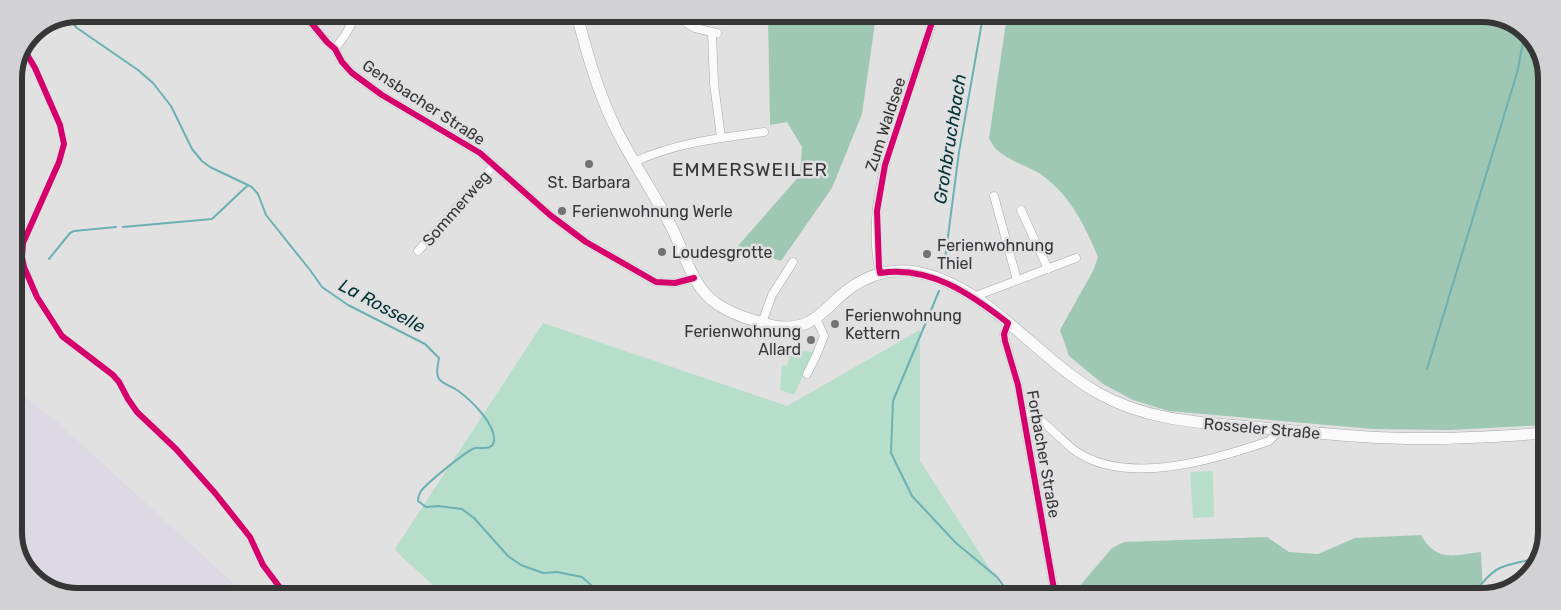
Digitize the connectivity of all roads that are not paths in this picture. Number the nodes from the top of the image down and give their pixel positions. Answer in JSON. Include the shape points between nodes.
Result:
{"nodes":[{"id":1,"x":311,"y":22,"type":"edge"},
{"id":2,"x":352,"y":22,"type":"edge"},
{"id":3,"x":579,"y":22,"type":"edge"},
{"id":4,"x":683,"y":22,"type":"edge"},
{"id":5,"x":932,"y":22,"type":"edge"},
{"id":6,"x":335,"y":49,"type":"junction"},
{"id":7,"x":764,"y":132,"type":"dead end"},
{"id":8,"x":721,"y":138,"type":"junction"},
{"id":9,"x":634,"y":162,"type":"junction"},
{"id":10,"x":494,"y":165,"type":"junction"},
{"id":11,"x":994,"y":196,"type":"dead end"},
{"id":12,"x":1022,"y":210,"type":"dead end"},
{"id":13,"x":418,"y":251,"type":"dead end"},
{"id":14,"x":1076,"y":258,"type":"dead end"},
{"id":15,"x":793,"y":262,"type":"dead end"},
{"id":16,"x":1048,"y":268,"type":"junction"},
{"id":17,"x":880,"y":273,"type":"junction"},
{"id":18,"x":694,"y":278,"type":"junction"},
{"id":19,"x":1017,"y":280,"type":"junction"},
{"id":20,"x":973,"y":297,"type":"junction"},
{"id":21,"x":816,"y":318,"type":"junction"},
{"id":22,"x":762,"y":323,"type":"junction"},
{"id":23,"x":1008,"y":323,"type":"junction"},
{"id":24,"x":807,"y":374,"type":"dead end"},
{"id":25,"x":1023,"y":412,"type":"junction"},
{"id":26,"x":1278,"y":429,"type":"junction"},
{"id":27,"x":1538,"y":433,"type":"edge"},
{"id":28,"x":1053,"y":588,"type":"edge"}],
"edges":[{"from":1,"to":6,"type":"street","name":"Gensbacher Straße"},
{"from":2,"to":6,"type":"street"},
{"from":3,"to":9,"type":"main road","via":[[600,92]]},
{"from":4,"to":8,"type":"street","via":[[715,33],[714,84]]},
{"from":5,"to":17,"type":"street","name":"Zum Waldsee","via":[[895,130],[881,182],[877,219]]},
{"from":6,"to":10,"type":"street","name":"Gensbacher Straße","via":[[342,62],[364,83]]},
{"from":7,"to":8,"type":"street"},
{"from":8,"to":9,"type":"street","via":[[689,143]]},
{"from":9,"to":18,"type":"main road","via":[[670,223]]},
{"from":10,"to":13,"type":"street","name":"Sommerweg"},
{"from":10,"to":18,"type":"street","name":"Gensbacher Straße","via":[[567,228],[648,278],[675,283]]},
{"from":11,"to":19,"type":"street"},
{"from":12,"to":16,"type":"street"},
{"from":14,"to":16,"type":"street"},
{"from":15,"to":22,"type":"street","via":[[772,295]]},
{"from":16,"to":19,"type":"street"},
{"from":17,"to":20,"type":"main road","via":[[910,272],[941,281]]},
{"from":17,"to":21,"type":"main road","via":[[853,285]]},
{"from":18,"to":22,"type":"main road","via":[[715,303],[734,314]]},
{"from":19,"to":20,"type":"street"},
{"from":20,"to":23,"type":"main road"},
{"from":21,"to":22,"type":"main road","via":[[787,327]]},
{"from":21,"to":24,"type":"street","via":[[824,336]]},
{"from":23,"to":25,"type":"street","name":"Forbacher Straße","via":[[1005,340]]},
{"from":23,"to":26,"type":"main road","name":"Rosseler Straße","via":[[1084,384],[1123,406],[1170,419]]},
{"from":25,"to":26,"type":"street","via":[[1033,414],[1086,457],[1125,468],[1154,469],[1219,456],[1269,441]]},
{"from":25,"to":28,"type":"street","name":"Forbacher Straße"},
{"from":26,"to":27,"type":"main road","name":"Rosseler Straße","via":[[1393,438]]}]}
